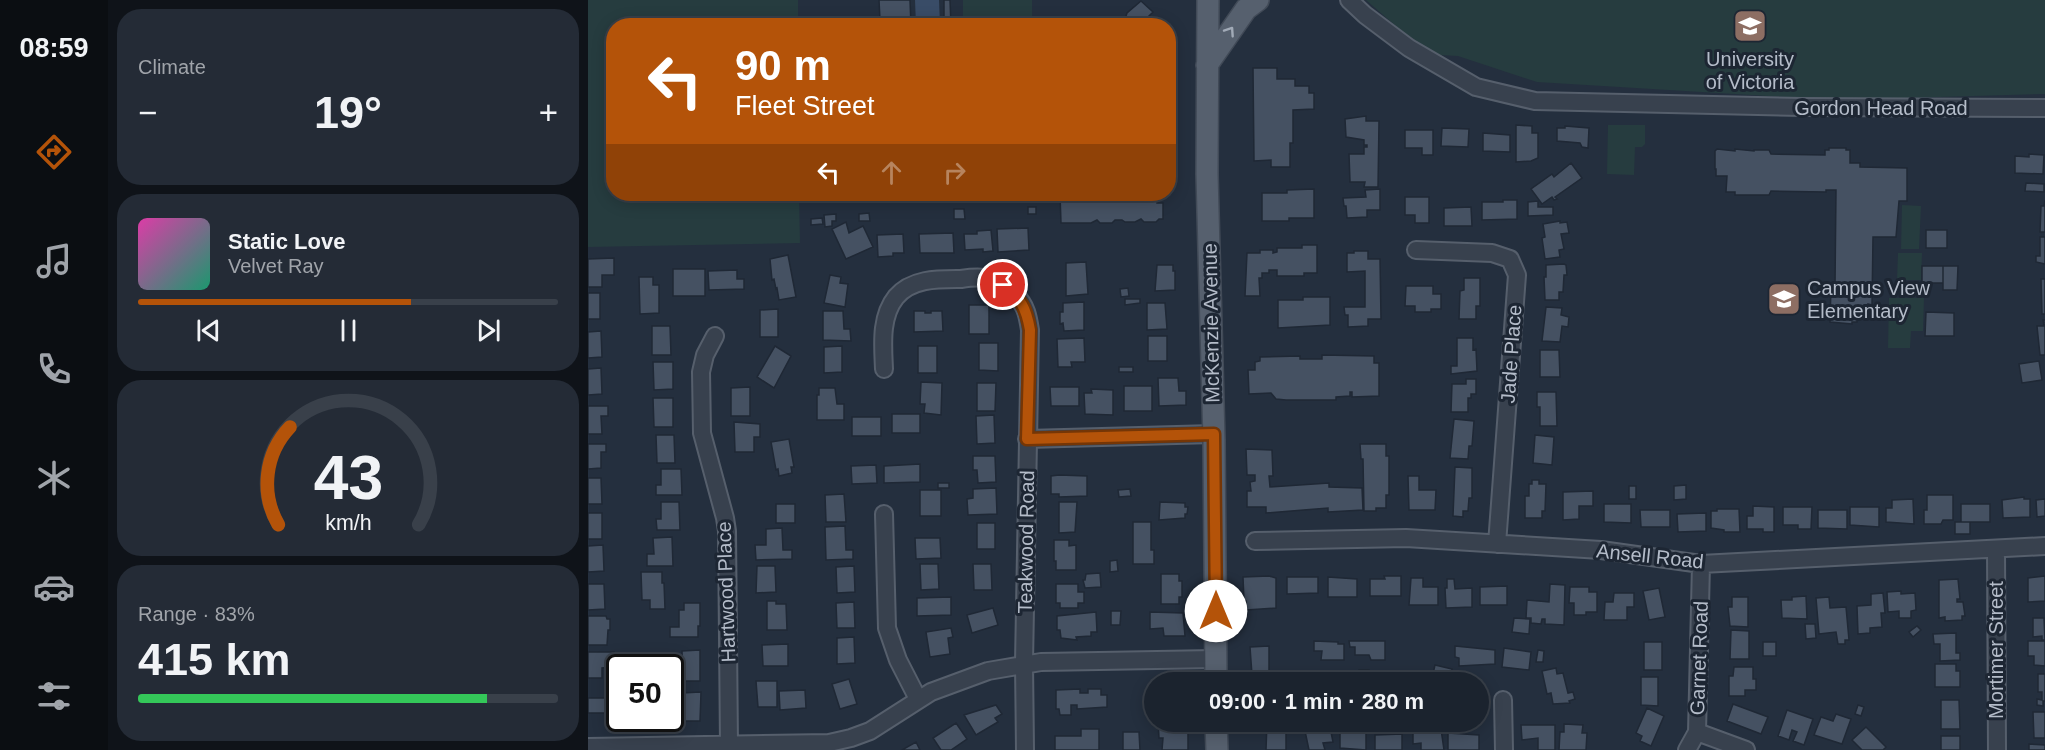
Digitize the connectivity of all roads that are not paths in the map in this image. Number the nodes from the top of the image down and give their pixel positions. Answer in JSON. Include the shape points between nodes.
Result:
{"nodes":[{"id":1,"x":1258,"y":0,"type":"edge"},
{"id":2,"x":1349,"y":0,"type":"edge"},
{"id":3,"x":1204,"y":4,"type":"edge"},
{"id":4,"x":1207,"y":65,"type":"junction"},
{"id":5,"x":2045,"y":108,"type":"edge"},
{"id":6,"x":1416,"y":250,"type":"dead end"},
{"id":7,"x":715,"y":336,"type":"dead end"},
{"id":8,"x":884,"y":369,"type":"dead end"},
{"id":9,"x":1214,"y":434,"type":"junction"},
{"id":10,"x":1027,"y":439,"type":"junction"},
{"id":11,"x":884,"y":514,"type":"dead end"},
{"id":12,"x":1255,"y":541,"type":"dead end"},
{"id":13,"x":1497,"y":544,"type":"junction"},
{"id":14,"x":2045,"y":546,"type":"edge"},
{"id":15,"x":1996,"y":549,"type":"junction"},
{"id":16,"x":1701,"y":564,"type":"junction"},
{"id":17,"x":1215,"y":659,"type":"junction"},
{"id":18,"x":1024,"y":663,"type":"junction"},
{"id":19,"x":1216,"y":672,"type":"edge"},
{"id":20,"x":918,"y":699,"type":"junction"},
{"id":21,"x":1503,"y":700,"type":"dead end"},
{"id":22,"x":1216,"y":732,"type":"edge"},
{"id":23,"x":1697,"y":732,"type":"junction"},
{"id":24,"x":729,"y":746,"type":"junction"},
{"id":25,"x":588,"y":747,"type":"edge"},
{"id":26,"x":1025,"y":750,"type":"edge"},
{"id":27,"x":1217,"y":750,"type":"edge"},
{"id":28,"x":1504,"y":750,"type":"edge"},
{"id":29,"x":1687,"y":750,"type":"edge"},
{"id":30,"x":1746,"y":750,"type":"edge"},
{"id":31,"x":1996,"y":750,"type":"edge"}],
"edges":[{"from":4,"to":1,"type":"main road","one_way":true,"via":[[1246,9]]},
{"from":2,"to":5,"type":"street","name":"Gordon Head Road","via":[[1419,54],[1476,87],[1535,101],[1801,108]]},
{"from":3,"to":4,"type":"main road","name":"McKenzie Avenue"},
{"from":4,"to":9,"type":"main road","name":"McKenzie Avenue"},
{"from":6,"to":13,"type":"street","name":"Jade Place","via":[[1492,254],[1510,259],[1517,274]]},
{"from":7,"to":24,"type":"street","name":"Hartwood Place","via":[[701,372],[702,433],[727,531]]},
{"from":8,"to":10,"type":"street","name":"Teakwood Road","via":[[886,316],[897,297],[913,285],[933,279],[984,278],[1003,285],[1018,297],[1027,312],[1030,330]]},
{"from":9,"to":10,"type":"street"},
{"from":9,"to":17,"type":"main road","name":"McKenzie Avenue"},
{"from":10,"to":18,"type":"street","name":"Teakwood Road"},
{"from":11,"to":20,"type":"street","via":[[887,628]]},
{"from":12,"to":13,"type":"street","name":"Ansell Road","via":[[1406,538]]},
{"from":13,"to":16,"type":"street","name":"Ansell Road","via":[[1601,550]]},
{"from":14,"to":15,"type":"street","name":"Ansell Road"},
{"from":15,"to":16,"type":"street","name":"Ansell Road"},
{"from":15,"to":31,"type":"street","name":"Mortimer Street"},
{"from":16,"to":23,"type":"street","name":"Garnet Road"},
{"from":17,"to":18,"type":"street"},
{"from":17,"to":19,"type":"main road","name":"McKenzie Avenue"},
{"from":18,"to":20,"type":"street","via":[[967,677]]},
{"from":18,"to":26,"type":"street","name":"Teakwood Road"},
{"from":20,"to":24,"type":"street","via":[[870,731],[851,738],[807,745]]},
{"from":21,"to":28,"type":"street"},
{"from":22,"to":27,"type":"main road"},
{"from":23,"to":29,"type":"street","name":"Garnet Road"},
{"from":23,"to":30,"type":"street"},
{"from":24,"to":25,"type":"street"}]}
